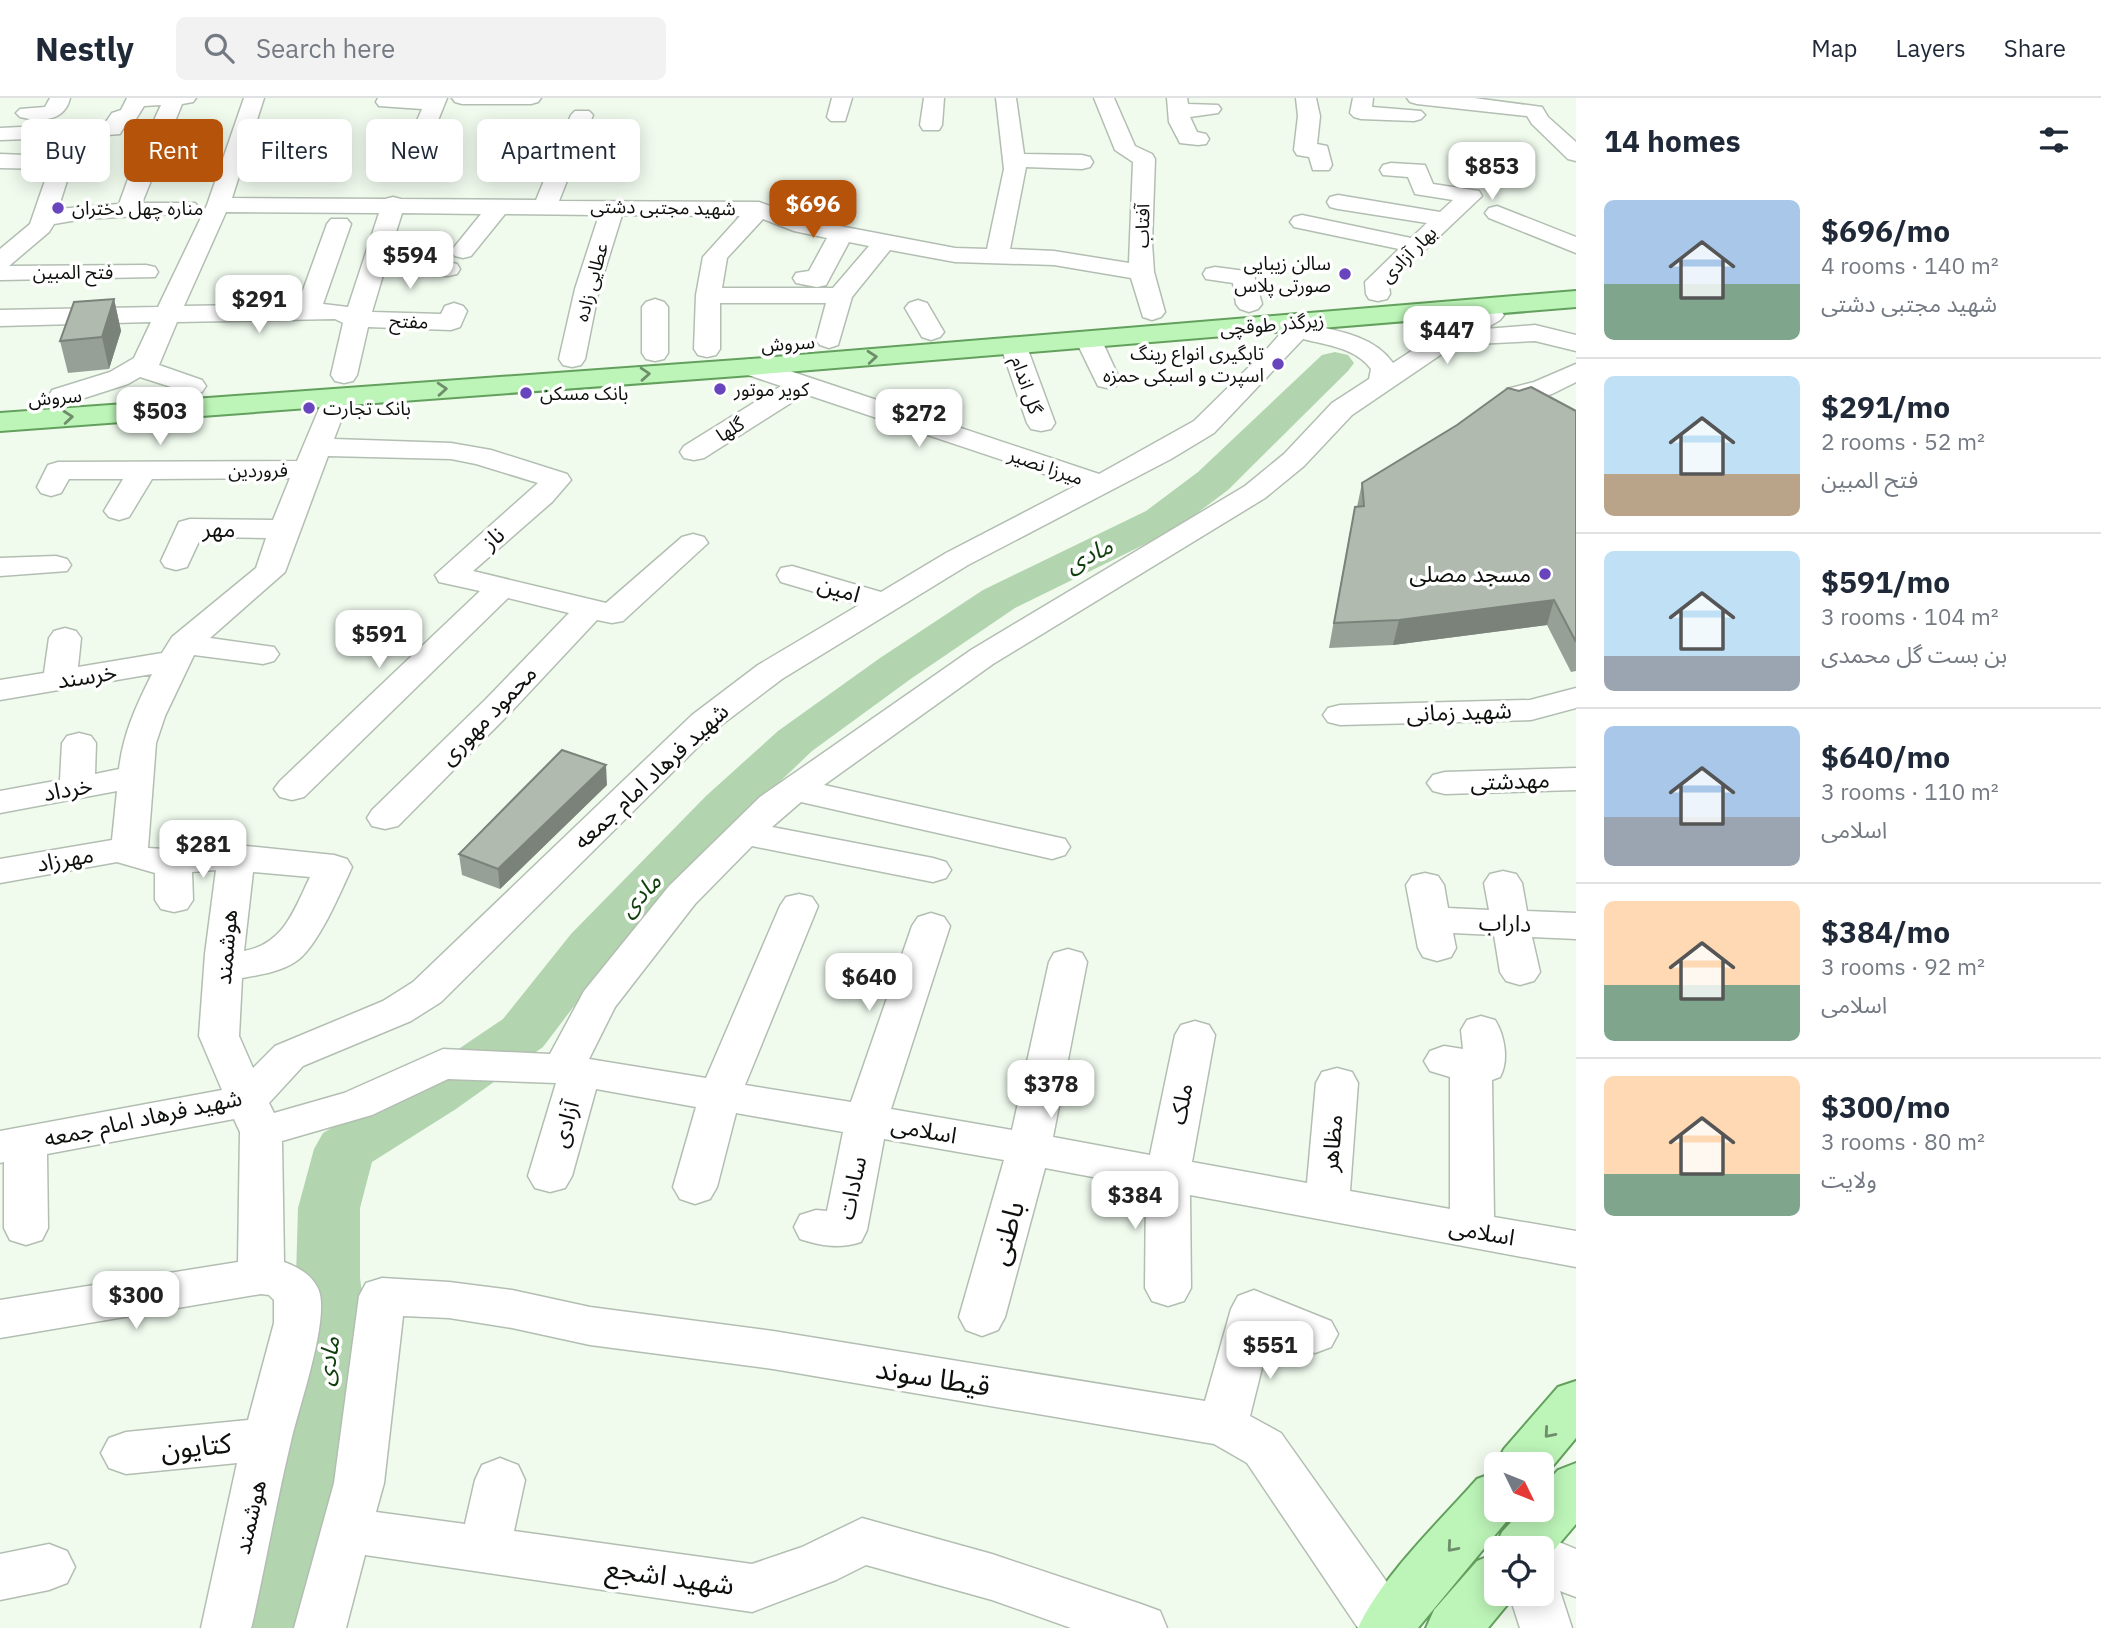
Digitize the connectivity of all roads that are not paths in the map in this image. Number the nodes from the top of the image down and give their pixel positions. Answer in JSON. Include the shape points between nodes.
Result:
{"nodes":[{"id":1,"x":254,"y":98,"type":"edge"},
{"id":2,"x":462,"y":98,"type":"edge"},
{"id":3,"x":531,"y":98,"type":"edge"},
{"id":4,"x":934,"y":98,"type":"edge"},
{"id":5,"x":1104,"y":98,"type":"edge"},
{"id":6,"x":180,"y":99,"type":"edge"},
{"id":7,"x":436,"y":100,"type":"edge"},
{"id":8,"x":386,"y":102,"type":"dead end"},
{"id":9,"x":58,"y":104,"type":"edge"},
{"id":10,"x":1178,"y":104,"type":"edge"},
{"id":11,"x":1543,"y":105,"type":"edge"},
{"id":12,"x":1416,"y":106,"type":"edge"},
{"id":13,"x":1308,"y":107,"type":"edge"},
{"id":14,"x":591,"y":109,"type":"dead end"},
{"id":15,"x":1015,"y":109,"type":"edge"},
{"id":16,"x":1211,"y":109,"type":"dead end"},
{"id":17,"x":27,"y":113,"type":"dead end"},
{"id":18,"x":1350,"y":113,"type":"edge"},
{"id":19,"x":119,"y":117,"type":"junction"},
{"id":20,"x":428,"y":119,"type":"edge"},
{"id":21,"x":931,"y":124,"type":"dead end"},
{"id":22,"x":110,"y":129,"type":"edge"},
{"id":23,"x":21,"y":133,"type":"edge"},
{"id":24,"x":0,"y":134,"type":"edge"},
{"id":25,"x":1198,"y":139,"type":"dead end"},
{"id":26,"x":1575,"y":151,"type":"edge"},
{"id":27,"x":1073,"y":157,"type":"dead end"},
{"id":28,"x":0,"y":162,"type":"edge"},
{"id":29,"x":21,"y":162,"type":"edge"},
{"id":30,"x":1321,"y":164,"type":"dead end"},
{"id":31,"x":1391,"y":170,"type":"dead end"},
{"id":32,"x":1013,"y":171,"type":"junction"},
{"id":33,"x":57,"y":182,"type":"edge"},
{"id":34,"x":1039,"y":184,"type":"dead end"},
{"id":35,"x":1338,"y":202,"type":"dead end"},
{"id":36,"x":393,"y":204,"type":"junction"},
{"id":37,"x":218,"y":205,"type":"junction"},
{"id":38,"x":499,"y":205,"type":"junction"},
{"id":39,"x":545,"y":206,"type":"junction"},
{"id":40,"x":613,"y":206,"type":"junction"},
{"id":41,"x":187,"y":208,"type":"dead end"},
{"id":42,"x":759,"y":209,"type":"junction"},
{"id":43,"x":128,"y":211,"type":"junction"},
{"id":44,"x":1497,"y":214,"type":"dead end"},
{"id":45,"x":1443,"y":219,"type":"junction"},
{"id":46,"x":1301,"y":222,"type":"dead end"},
{"id":47,"x":43,"y":223,"type":"junction"},
{"id":48,"x":339,"y":224,"type":"dead end"},
{"id":49,"x":1576,"y":224,"type":"edge"},
{"id":50,"x":14,"y":226,"type":"dead end"},
{"id":51,"x":1003,"y":229,"type":"junction"},
{"id":52,"x":841,"y":234,"type":"junction"},
{"id":53,"x":1549,"y":234,"type":"junction"},
{"id":54,"x":1069,"y":239,"type":"dead end"},
{"id":55,"x":885,"y":241,"type":"junction"},
{"id":56,"x":1416,"y":246,"type":"junction"},
{"id":57,"x":1576,"y":246,"type":"edge"},
{"id":58,"x":1033,"y":251,"type":"junction"},
{"id":59,"x":997,"y":257,"type":"junction"},
{"id":60,"x":0,"y":261,"type":"edge"},
{"id":61,"x":804,"y":266,"type":"dead end"},
{"id":62,"x":373,"y":268,"type":"junction"},
{"id":63,"x":146,"y":272,"type":"dead end"},
{"id":64,"x":1142,"y":272,"type":"junction"},
{"id":65,"x":0,"y":273,"type":"edge"},
{"id":66,"x":1215,"y":274,"type":"dead end"},
{"id":67,"x":1576,"y":275,"type":"edge"},
{"id":68,"x":1576,"y":288,"type":"edge"},
{"id":69,"x":1377,"y":294,"type":"junction"},
{"id":70,"x":708,"y":295,"type":"junction"},
{"id":71,"x":840,"y":296,"type":"junction"},
{"id":72,"x":1576,"y":299,"type":"edge"},
{"id":73,"x":1249,"y":304,"type":"junction"},
{"id":74,"x":655,"y":307,"type":"dead end"},
{"id":75,"x":918,"y":308,"type":"dead end"},
{"id":76,"x":1576,"y":308,"type":"edge"},
{"id":77,"x":308,"y":311,"type":"junction"},
{"id":78,"x":454,"y":311,"type":"dead end"},
{"id":79,"x":1153,"y":312,"type":"junction"},
{"id":80,"x":168,"y":314,"type":"junction"},
{"id":81,"x":1491,"y":315,"type":"junction"},
{"id":82,"x":0,"y":318,"type":"edge"},
{"id":83,"x":357,"y":319,"type":"junction"},
{"id":84,"x":1297,"y":330,"type":"junction"},
{"id":85,"x":952,"y":337,"type":"junction"},
{"id":86,"x":829,"y":340,"type":"junction"},
{"id":87,"x":1444,"y":340,"type":"junction"},
{"id":88,"x":1090,"y":343,"type":"junction"},
{"id":89,"x":1576,"y":343,"type":"edge"},
{"id":90,"x":1014,"y":347,"type":"junction"},
{"id":91,"x":707,"y":349,"type":"junction"},
{"id":92,"x":655,"y":352,"type":"junction"},
{"id":93,"x":572,"y":359,"type":"junction"},
{"id":94,"x":145,"y":363,"type":"junction"},
{"id":95,"x":751,"y":367,"type":"junction"},
{"id":96,"x":1576,"y":372,"type":"edge"},
{"id":97,"x":1107,"y":380,"type":"dead end"},
{"id":98,"x":1382,"y":381,"type":"junction"},
{"id":99,"x":802,"y":384,"type":"junction"},
{"id":100,"x":193,"y":386,"type":"junction"},
{"id":101,"x":341,"y":386,"type":"junction"},
{"id":102,"x":62,"y":397,"type":"junction"},
{"id":103,"x":0,"y":401,"type":"edge"},
{"id":104,"x":1513,"y":403,"type":"edge"},
{"id":105,"x":0,"y":422,"type":"edge"},
{"id":106,"x":1041,"y":423,"type":"dead end"},
{"id":107,"x":694,"y":452,"type":"dead end"},
{"id":108,"x":312,"y":458,"type":"junction"},
{"id":109,"x":141,"y":472,"type":"junction"},
{"id":110,"x":1102,"y":484,"type":"junction"},
{"id":111,"x":51,"y":487,"type":"dead end"},
{"id":112,"x":119,"y":511,"type":"dead end"},
{"id":113,"x":284,"y":529,"type":"junction"},
{"id":114,"x":693,"y":543,"type":"dead end"},
{"id":115,"x":176,"y":561,"type":"dead end"},
{"id":116,"x":56,"y":565,"type":"dead end"},
{"id":117,"x":0,"y":566,"type":"edge"},
{"id":118,"x":792,"y":575,"type":"dead end"},
{"id":119,"x":502,"y":587,"type":"junction"},
{"id":120,"x":885,"y":603,"type":"junction"},
{"id":121,"x":590,"y":608,"type":"junction"},
{"id":122,"x":65,"y":638,"type":"dead end"},
{"id":123,"x":179,"y":653,"type":"junction"},
{"id":124,"x":262,"y":654,"type":"dead end"},
{"id":125,"x":60,"y":680,"type":"junction"},
{"id":126,"x":0,"y":690,"type":"edge"},
{"id":127,"x":1569,"y":704,"type":"edge"},
{"id":128,"x":1340,"y":715,"type":"dead end"},
{"id":129,"x":79,"y":743,"type":"dead end"},
{"id":130,"x":136,"y":777,"type":"junction"},
{"id":131,"x":1576,"y":779,"type":"edge"},
{"id":132,"x":1445,"y":783,"type":"dead end"},
{"id":133,"x":77,"y":788,"type":"junction"},
{"id":134,"x":292,"y":789,"type":"dead end"},
{"id":135,"x":795,"y":790,"type":"junction"},
{"id":136,"x":0,"y":802,"type":"edge"},
{"id":137,"x":384,"y":818,"type":"dead end"},
{"id":138,"x":744,"y":833,"type":"junction"},
{"id":139,"x":1052,"y":847,"type":"dead end"},
{"id":140,"x":129,"y":853,"type":"junction"},
{"id":141,"x":236,"y":857,"type":"junction"},
{"id":142,"x":173,"y":861,"type":"junction"},
{"id":143,"x":933,"y":870,"type":"dead end"},
{"id":144,"x":0,"y":871,"type":"edge"},
{"id":145,"x":1503,"y":883,"type":"dead end"},
{"id":146,"x":174,"y":900,"type":"dead end"},
{"id":147,"x":799,"y":906,"type":"dead end"},
{"id":148,"x":1432,"y":918,"type":"dead end"},
{"id":149,"x":1510,"y":923,"type":"junction"},
{"id":150,"x":931,"y":926,"type":"dead end"},
{"id":151,"x":1576,"y":926,"type":"edge"},
{"id":152,"x":1068,"y":962,"type":"dead end"},
{"id":153,"x":223,"y":968,"type":"junction"},
{"id":154,"x":1520,"y":972,"type":"dead end"},
{"id":155,"x":1195,"y":1035,"type":"dead end"},
{"id":156,"x":1465,"y":1053,"type":"dead end"},
{"id":157,"x":572,"y":1070,"type":"junction"},
{"id":158,"x":1337,"y":1083,"type":"dead end"},
{"id":159,"x":720,"y":1096,"type":"junction"},
{"id":160,"x":254,"y":1116,"type":"junction"},
{"id":161,"x":866,"y":1120,"type":"junction"},
{"id":162,"x":13,"y":1144,"type":"edge"},
{"id":163,"x":1029,"y":1149,"type":"junction"},
{"id":164,"x":1168,"y":1174,"type":"junction"},
{"id":165,"x":550,"y":1176,"type":"dead end"},
{"id":166,"x":695,"y":1187,"type":"dead end"},
{"id":167,"x":1327,"y":1203,"type":"junction"},
{"id":168,"x":816,"y":1227,"type":"dead end"},
{"id":169,"x":26,"y":1228,"type":"dead end"},
{"id":170,"x":1472,"y":1230,"type":"junction"},
{"id":171,"x":1576,"y":1249,"type":"edge"},
{"id":172,"x":261,"y":1276,"type":"junction"},
{"id":173,"x":1168,"y":1288,"type":"dead end"},
{"id":174,"x":982,"y":1317,"type":"dead end"},
{"id":175,"x":0,"y":1319,"type":"edge"},
{"id":176,"x":1315,"y":1334,"type":"dead end"},
{"id":177,"x":1576,"y":1402,"type":"edge"},
{"id":178,"x":1223,"y":1425,"type":"junction"},
{"id":179,"x":267,"y":1439,"type":"junction"},
{"id":180,"x":1533,"y":1452,"type":"edge"},
{"id":181,"x":126,"y":1453,"type":"dead end"},
{"id":182,"x":500,"y":1480,"type":"dead end"},
{"id":183,"x":1576,"y":1486,"type":"edge"},
{"id":184,"x":1484,"y":1509,"type":"edge"},
{"id":185,"x":346,"y":1530,"type":"junction"},
{"id":186,"x":1532,"y":1536,"type":"edge"},
{"id":187,"x":485,"y":1550,"type":"junction"},
{"id":188,"x":1554,"y":1564,"type":"edge"},
{"id":189,"x":49,"y":1567,"type":"dead end"},
{"id":190,"x":1576,"y":1574,"type":"edge"},
{"id":191,"x":0,"y":1577,"type":"edge"},
{"id":192,"x":1484,"y":1592,"type":"edge"},
{"id":193,"x":1539,"y":1606,"type":"edge"},
{"id":194,"x":228,"y":1627,"type":"edge"},
{"id":195,"x":1387,"y":1627,"type":"edge"},
{"id":196,"x":320,"y":1628,"type":"edge"},
{"id":197,"x":1140,"y":1628,"type":"edge"},
{"id":198,"x":1454,"y":1628,"type":"edge"},
{"id":199,"x":1546,"y":1628,"type":"edge"}],
"edges":[{"from":1,"to":37,"type":"street"},
{"from":2,"to":3,"type":"street"},
{"from":4,"to":21,"type":"street"},
{"from":5,"to":64,"type":"street","name":"آفتاب","via":[[1126,150],[1144,159]]},
{"from":6,"to":19,"type":"street","via":[[136,100],[129,115]]},
{"from":6,"to":43,"type":"street","via":[[143,168]]},
{"from":7,"to":8,"type":"street"},
{"from":7,"to":20,"type":"street"},
{"from":9,"to":17,"type":"street","via":[[51,113]]},
{"from":9,"to":19,"type":"street"},
{"from":10,"to":16,"type":"street"},
{"from":10,"to":25,"type":"street","via":[[1188,138]]},
{"from":11,"to":12,"type":"street"},
{"from":11,"to":26,"type":"street","via":[[1539,120]]},
{"from":12,"to":18,"type":"street"},
{"from":13,"to":18,"type":"street"},
{"from":13,"to":30,"type":"street","via":[[1305,150],[1319,151]]},
{"from":14,"to":39,"type":"street"},
{"from":15,"to":32,"type":"street"},
{"from":19,"to":22,"type":"street"},
{"from":23,"to":24,"type":"street"},
{"from":27,"to":32,"type":"street"},
{"from":28,"to":29,"type":"street"},
{"from":31,"to":45,"type":"street","name":"بهار آزادی","via":[[1417,170],[1423,189],[1471,196]]},
{"from":32,"to":34,"type":"street"},
{"from":32,"to":51,"type":"street"},
{"from":33,"to":47,"type":"street"},
{"from":35,"to":45,"type":"street"},
{"from":36,"to":37,"type":"street","name":"شهید مجتبی دشتی"},
{"from":36,"to":38,"type":"street","name":"شهید مجتبی دشتی"},
{"from":36,"to":62,"type":"street"},
{"from":37,"to":80,"type":"street"},
{"from":38,"to":39,"type":"street","name":"شهید مجتبی دشتی"},
{"from":38,"to":62,"type":"street","via":[[455,260]]},
{"from":39,"to":40,"type":"street","name":"شهید مجتبی دشتی"},
{"from":40,"to":42,"type":"street","name":"شهید مجتبی دشتی"},
{"from":40,"to":93,"type":"street","name":"عطایی زاده","via":[[587,289]]},
{"from":41,"to":43,"type":"street"},
{"from":42,"to":52,"type":"street","name":"شهید مجتبی دشتی","via":[[802,226]]},
{"from":42,"to":70,"type":"street","via":[[715,257]]},
{"from":43,"to":47,"type":"street","via":[[83,212]]},
{"from":44,"to":53,"type":"street"},
{"from":45,"to":56,"type":"street","name":"بهار آزادی"},
{"from":46,"to":56,"type":"street"},
{"from":47,"to":50,"type":"street"},
{"from":47,"to":60,"type":"street"},
{"from":48,"to":77,"type":"street"},
{"from":49,"to":53,"type":"street"},
{"from":51,"to":58,"type":"street"},
{"from":51,"to":59,"type":"street"},
{"from":52,"to":55,"type":"street","name":"شهید مجتبی دشتی"},
{"from":52,"to":61,"type":"street","via":[[817,280]]},
{"from":53,"to":57,"type":"street"},
{"from":54,"to":58,"type":"street"},
{"from":55,"to":59,"type":"street","name":"شهید مجتبی دشتی","via":[[955,255]]},
{"from":55,"to":71,"type":"street"},
{"from":56,"to":69,"type":"street","name":"بهار آزادی","via":[[1377,282]]},
{"from":58,"to":59,"type":"street","name":"شهید مجتبی دشتی"},
{"from":58,"to":64,"type":"street","name":"شهید مجتبی دشتی"},
{"from":62,"to":83,"type":"street"},
{"from":63,"to":65,"type":"street","name":"فتح المبین"},
{"from":64,"to":79,"type":"street","name":"آفتاب"},
{"from":66,"to":73,"type":"street","via":[[1244,277]]},
{"from":67,"to":69,"type":"main road"},
{"from":68,"to":85,"type":"main road","name":"سروش"},
{"from":69,"to":73,"type":"main road"},
{"from":70,"to":71,"type":"street"},
{"from":70,"to":91,"type":"street"},
{"from":71,"to":86,"type":"street"},
{"from":72,"to":85,"type":"main road","name":"زیرگذر طوقچی"},
{"from":73,"to":79,"type":"main road"},
{"from":74,"to":92,"type":"street"},
{"from":75,"to":85,"type":"street"},
{"from":76,"to":81,"type":"main road"},
{"from":77,"to":80,"type":"street"},
{"from":77,"to":83,"type":"street"},
{"from":78,"to":83,"type":"street","name":"مفتح","via":[[451,322],[426,315]]},
{"from":79,"to":85,"type":"main road"},
{"from":80,"to":82,"type":"street"},
{"from":80,"to":94,"type":"street"},
{"from":81,"to":84,"type":"main road"},
{"from":81,"to":87,"type":"street"},
{"from":83,"to":101,"type":"street"},
{"from":84,"to":88,"type":"main road"},
{"from":84,"to":98,"type":"street","via":[[1375,356],[1384,369]]},
{"from":84,"to":110,"type":"street","name":"شهید فرهاد امام جمعه","via":[[1204,427]]},
{"from":85,"to":86,"type":"main road","name":"سروش"},
{"from":85,"to":90,"type":"main road"},
{"from":95,"to":85,"type":"main road","name":"سروش","one_way":true},
{"from":86,"to":91,"type":"main road","name":"سروش"},
{"from":87,"to":89,"type":"street","via":[[1535,333]]},
{"from":87,"to":98,"type":"street"},
{"from":88,"to":90,"type":"main road"},
{"from":88,"to":97,"type":"street"},
{"from":90,"to":106,"type":"street","name":"گل اندام"},
{"from":91,"to":92,"type":"main road","name":"سروش"},
{"from":92,"to":93,"type":"main road","name":"سروش"},
{"from":93,"to":101,"type":"main road","name":"سروش"},
{"from":94,"to":100,"type":"street","via":[[151,372]]},
{"from":94,"to":102,"type":"street","via":[[119,378]]},
{"from":95,"to":99,"type":"street","name":"میرزا نصیر"},
{"from":101,"to":95,"type":"main road","name":"سروش","one_way":true},
{"from":96,"to":104,"type":"street","via":[[1517,395]]},
{"from":98,"to":135,"type":"street","via":[[1342,409],[1294,460],[1255,492],[982,657]]},
{"from":99,"to":107,"type":"street","name":"گلها"},
{"from":99,"to":110,"type":"street","name":"میرزا نصیر"},
{"from":100,"to":101,"type":"main road","name":"سروش"},
{"from":100,"to":102,"type":"main road","name":"سروش"},
{"from":105,"to":101,"type":"main road","name":"سروش","one_way":true},
{"from":101,"to":108,"type":"street"},
{"from":102,"to":103,"type":"main road","name":"سروش"},
{"from":108,"to":109,"type":"street","name":"فروردین"},
{"from":108,"to":113,"type":"street"},
{"from":108,"to":119,"type":"street","name":"ناز","via":[[451,451],[557,480],[450,575]]},
{"from":109,"to":111,"type":"street","name":"فروردین","via":[[58,471]]},
{"from":109,"to":112,"type":"street"},
{"from":110,"to":120,"type":"street","name":"شهید فرهاد امام جمعه","via":[[957,559]]},
{"from":113,"to":115,"type":"street","name":"مهر","via":[[190,528]]},
{"from":113,"to":123,"type":"street","via":[[270,572]]},
{"from":114,"to":121,"type":"street","name":"ناز","via":[[612,614]]},
{"from":116,"to":117,"type":"street"},
{"from":118,"to":120,"type":"street","name":"امین"},
{"from":119,"to":121,"type":"street","name":"ناز"},
{"from":119,"to":134,"type":"street"},
{"from":120,"to":160,"type":"street","name":"شهید فرهاد امام جمعه","via":[[770,672],[704,722],[427,992],[397,1011],[289,1056]]},
{"from":121,"to":137,"type":"street","name":"محمود مهوری"},
{"from":122,"to":125,"type":"street"},
{"from":123,"to":124,"type":"street"},
{"from":123,"to":125,"type":"street","name":"خرسند"},
{"from":123,"to":130,"type":"street","via":[[148,716],[139,743]]},
{"from":125,"to":126,"type":"street","name":"خرسند"},
{"from":127,"to":128,"type":"street","name":"شهید زمانی","via":[[1531,710]]},
{"from":129,"to":133,"type":"street"},
{"from":130,"to":133,"type":"street","name":"خرداد"},
{"from":130,"to":140,"type":"street"},
{"from":131,"to":132,"type":"street","name":"مهدشتی"},
{"from":133,"to":136,"type":"street","name":"خرداد"},
{"from":135,"to":138,"type":"street"},
{"from":135,"to":139,"type":"street"},
{"from":138,"to":143,"type":"street"},
{"from":138,"to":157,"type":"street","via":[[682,895],[598,1001]]},
{"from":140,"to":142,"type":"street","via":[[143,860]]},
{"from":140,"to":144,"type":"street","name":"مهرزاد","via":[[121,850]]},
{"from":141,"to":142,"type":"street"},
{"from":141,"to":153,"type":"street","name":"هوشمند"},
{"from":141,"to":153,"type":"street","via":[[334,867],[286,950]]},
{"from":142,"to":146,"type":"street"},
{"from":145,"to":149,"type":"street"},
{"from":147,"to":159,"type":"street"},
{"from":148,"to":149,"type":"street","name":"داراب"},
{"from":149,"to":151,"type":"street","name":"داراب"},
{"from":149,"to":154,"type":"street"},
{"from":150,"to":161,"type":"street"},
{"from":152,"to":163,"type":"street","name":"باطنی"},
{"from":153,"to":160,"type":"street","name":"هوشمند","via":[[219,1036]]},
{"from":155,"to":164,"type":"street","name":"ملک"},
{"from":156,"to":170,"type":"street"},
{"from":157,"to":159,"type":"street","name":"اسلامی"},
{"from":157,"to":160,"type":"street","name":"اسلامی","via":[[443,1064],[357,1104]]},
{"from":157,"to":165,"type":"street","name":"آزادی"},
{"from":158,"to":167,"type":"street","name":"مظاهر"},
{"from":159,"to":161,"type":"street","name":"اسلامی"},
{"from":159,"to":166,"type":"street"},
{"from":160,"to":162,"type":"street","name":"شهید فرهاد امام جمعه"},
{"from":160,"to":172,"type":"street","name":"هوشمند"},
{"from":161,"to":163,"type":"street","name":"اسلامی"},
{"from":161,"to":168,"type":"street","name":"سادات","via":[[845,1230]]},
{"from":162,"to":169,"type":"street"},
{"from":163,"to":164,"type":"street","name":"اسلامی"},
{"from":163,"to":174,"type":"street","name":"باطنی"},
{"from":164,"to":167,"type":"street","name":"اسلامی"},
{"from":164,"to":173,"type":"street","name":"ملک"},
{"from":167,"to":170,"type":"street","name":"اسلامی"},
{"from":170,"to":171,"type":"street","name":"اسلامی"},
{"from":172,"to":175,"type":"street"},
{"from":172,"to":179,"type":"street","name":"هوشمند","via":[[281,1279],[297,1293],[297,1323]]},
{"from":176,"to":178,"type":"street","via":[[1254,1309]]},
{"from":177,"to":180,"type":"main road","one_way":true},
{"from":178,"to":185,"type":"street","name":"قیطا سوند","via":[[773,1350],[590,1326],[474,1303],[382,1296],[359,1483]]},
{"from":178,"to":195,"type":"street","name":"قیطا سوند","via":[[1264,1448]]},
{"from":179,"to":181,"type":"street","name":"کتایون"},
{"from":179,"to":194,"type":"street","name":"هوشمند"},
{"from":182,"to":187,"type":"street"},
{"from":183,"to":186,"type":"main road"},
{"from":184,"to":195,"type":"main road","one_way":true},
{"from":185,"to":187,"type":"street","name":"شهید اشجع"},
{"from":185,"to":196,"type":"street"},
{"from":187,"to":197,"type":"street","name":"شهید اشجع","via":[[752,1588],[818,1564],[862,1541],[992,1577]]},
{"from":188,"to":190,"type":"street"},
{"from":189,"to":191,"type":"street"},
{"from":192,"to":198,"type":"main road"},
{"from":193,"to":199,"type":"street"}]}
